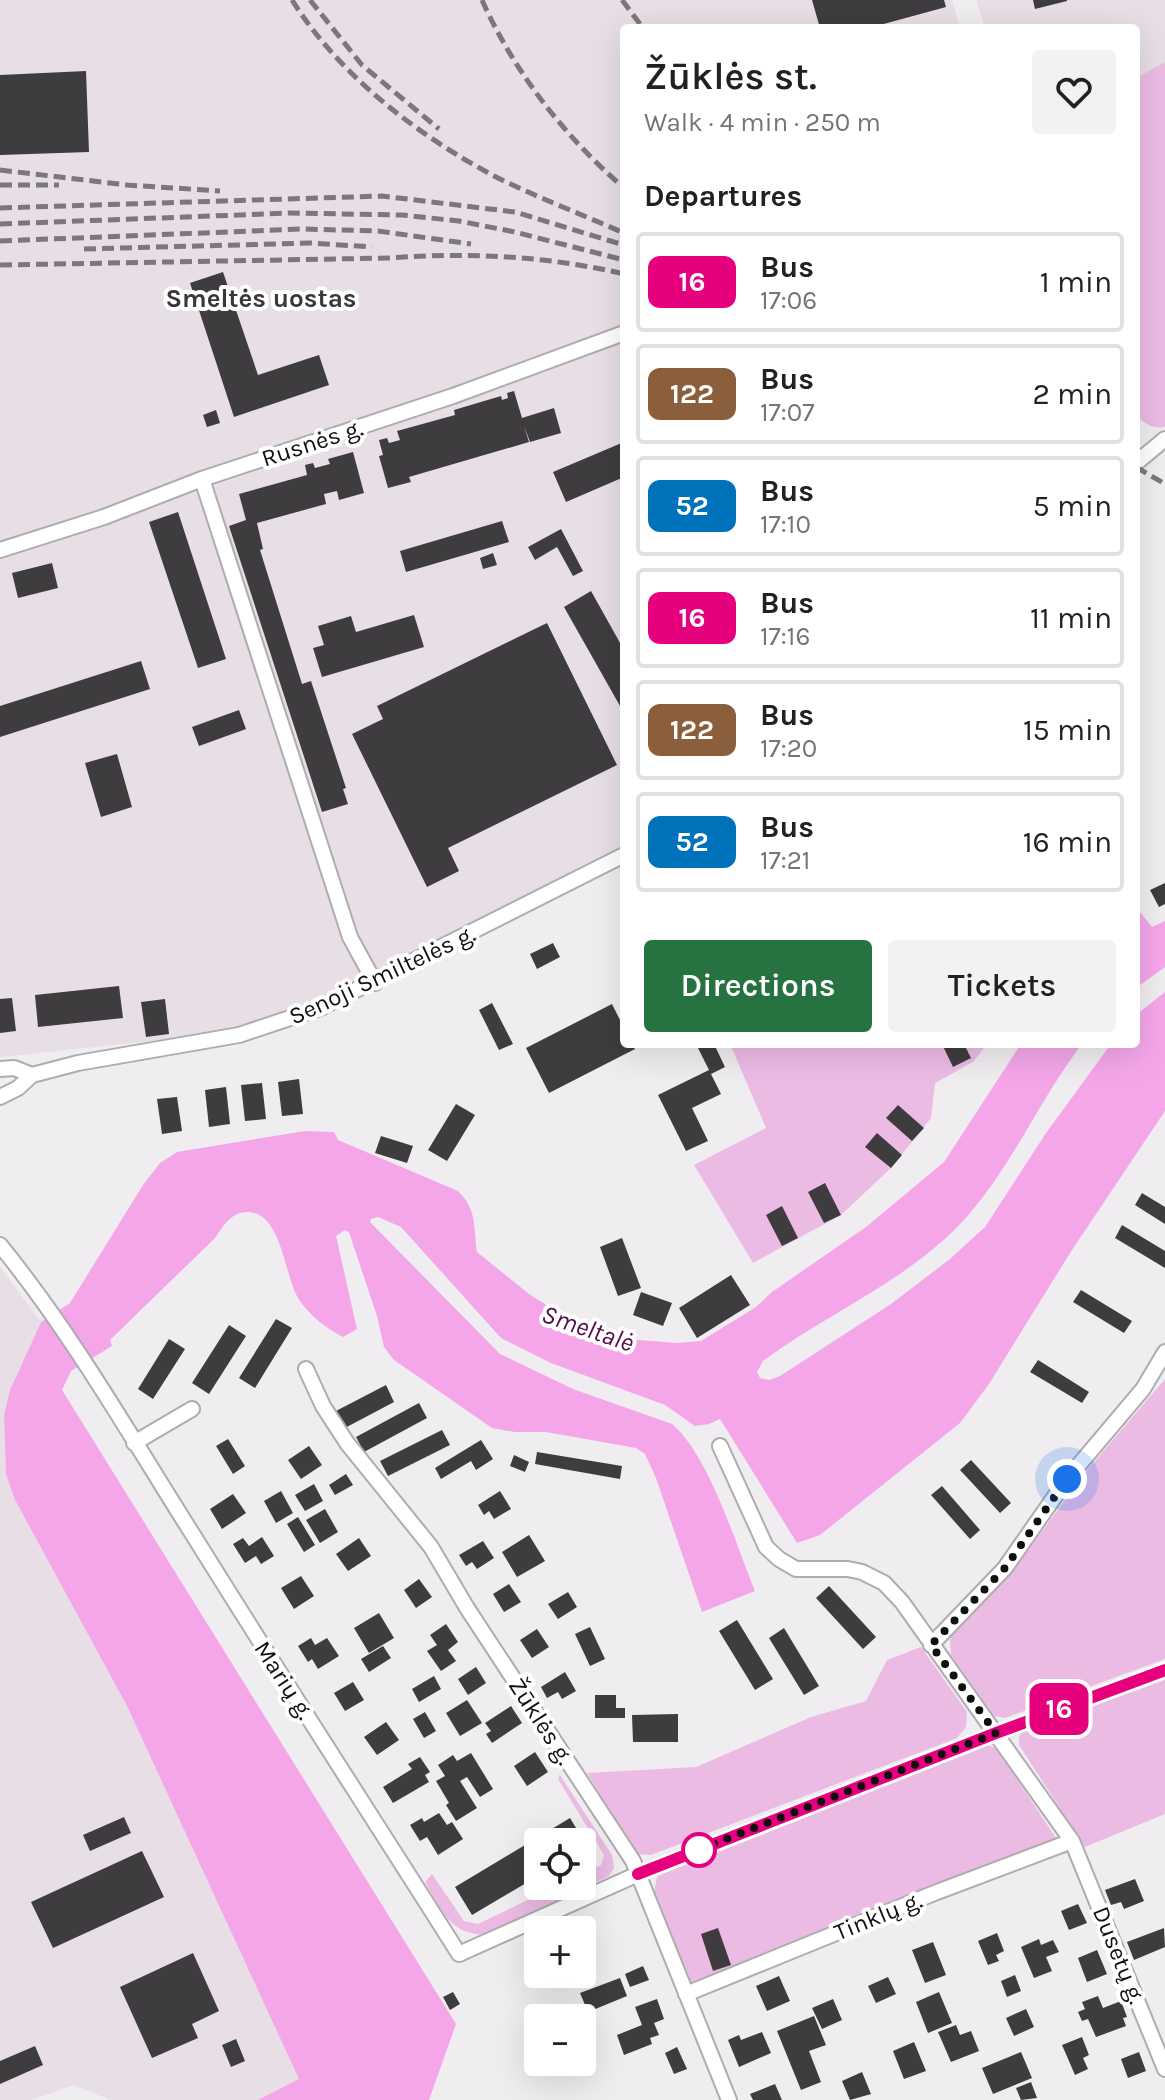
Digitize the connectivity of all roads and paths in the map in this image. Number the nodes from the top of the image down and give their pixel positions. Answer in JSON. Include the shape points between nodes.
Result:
{"nodes":[{"id":1,"x":620,"y":334,"type":"edge"},
{"id":2,"x":1165,"y":439,"type":"edge"},
{"id":3,"x":1140,"y":460,"type":"edge"},
{"id":4,"x":202,"y":479,"type":"junction"},
{"id":5,"x":0,"y":550,"type":"edge"},
{"id":6,"x":620,"y":857,"type":"edge"},
{"id":7,"x":375,"y":983,"type":"junction"},
{"id":8,"x":0,"y":1069,"type":"edge"},
{"id":9,"x":32,"y":1075,"type":"junction"},
{"id":10,"x":0,"y":1097,"type":"edge"},
{"id":11,"x":0,"y":1245,"type":"edge"},
{"id":12,"x":1165,"y":1352,"type":"edge"},
{"id":13,"x":306,"y":1369,"type":"dead end"},
{"id":14,"x":192,"y":1409,"type":"dead end"},
{"id":15,"x":134,"y":1443,"type":"junction"},
{"id":16,"x":720,"y":1446,"type":"dead end"},
{"id":17,"x":931,"y":1645,"type":"junction"},
{"id":18,"x":1165,"y":1670,"type":"edge"},
{"id":19,"x":996,"y":1733,"type":"junction"},
{"id":20,"x":1072,"y":1841,"type":"junction"},
{"id":21,"x":638,"y":1874,"type":"junction"},
{"id":22,"x":686,"y":1994,"type":"junction"},
{"id":23,"x":1165,"y":2069,"type":"edge"},
{"id":24,"x":729,"y":2100,"type":"edge"}],
"edges":[{"from":1,"to":4,"type":"street","name":"Rusnės g."},
{"from":2,"to":3,"type":"street"},
{"from":4,"to":5,"type":"street","name":"Rusnės g."},
{"from":4,"to":7,"type":"street","via":[[350,937]]},
{"from":6,"to":7,"type":"street","name":"Senoji Smiltelės g."},
{"from":7,"to":9,"type":"street","name":"Senoji Smiltelės g.","via":[[239,1035]]},
{"from":8,"to":9,"type":"street","name":"Senoji Smiltelės g."},
{"from":9,"to":10,"type":"street","name":"Senoji Smiltelės g."},
{"from":11,"to":15,"type":"street","name":"Marių g.","via":[[52,1311]]},
{"from":12,"to":17,"type":"street","via":[[1143,1389],[1067,1479],[1005,1568]]},
{"from":13,"to":21,"type":"street","name":"Žūklės g.","via":[[347,1443],[431,1547]]},
{"from":14,"to":15,"type":"street"},
{"from":15,"to":21,"type":"street","name":"Marių g.","via":[[459,1954]]},
{"from":16,"to":17,"type":"street","name":"Dusetų g.","via":[[766,1547],[796,1569],[848,1569],[884,1583]]},
{"from":17,"to":19,"type":"street","name":"Dusetų g."},
{"from":18,"to":19,"type":"street"},
{"from":19,"to":20,"type":"street","name":"Dusetų g."},
{"from":19,"to":21,"type":"street"},
{"from":20,"to":22,"type":"street","name":"Tinklų g."},
{"from":20,"to":23,"type":"street","name":"Dusetų g."},
{"from":21,"to":22,"type":"street","name":"Žūklės g."},
{"from":22,"to":24,"type":"street","name":"Žūklės g."}]}
